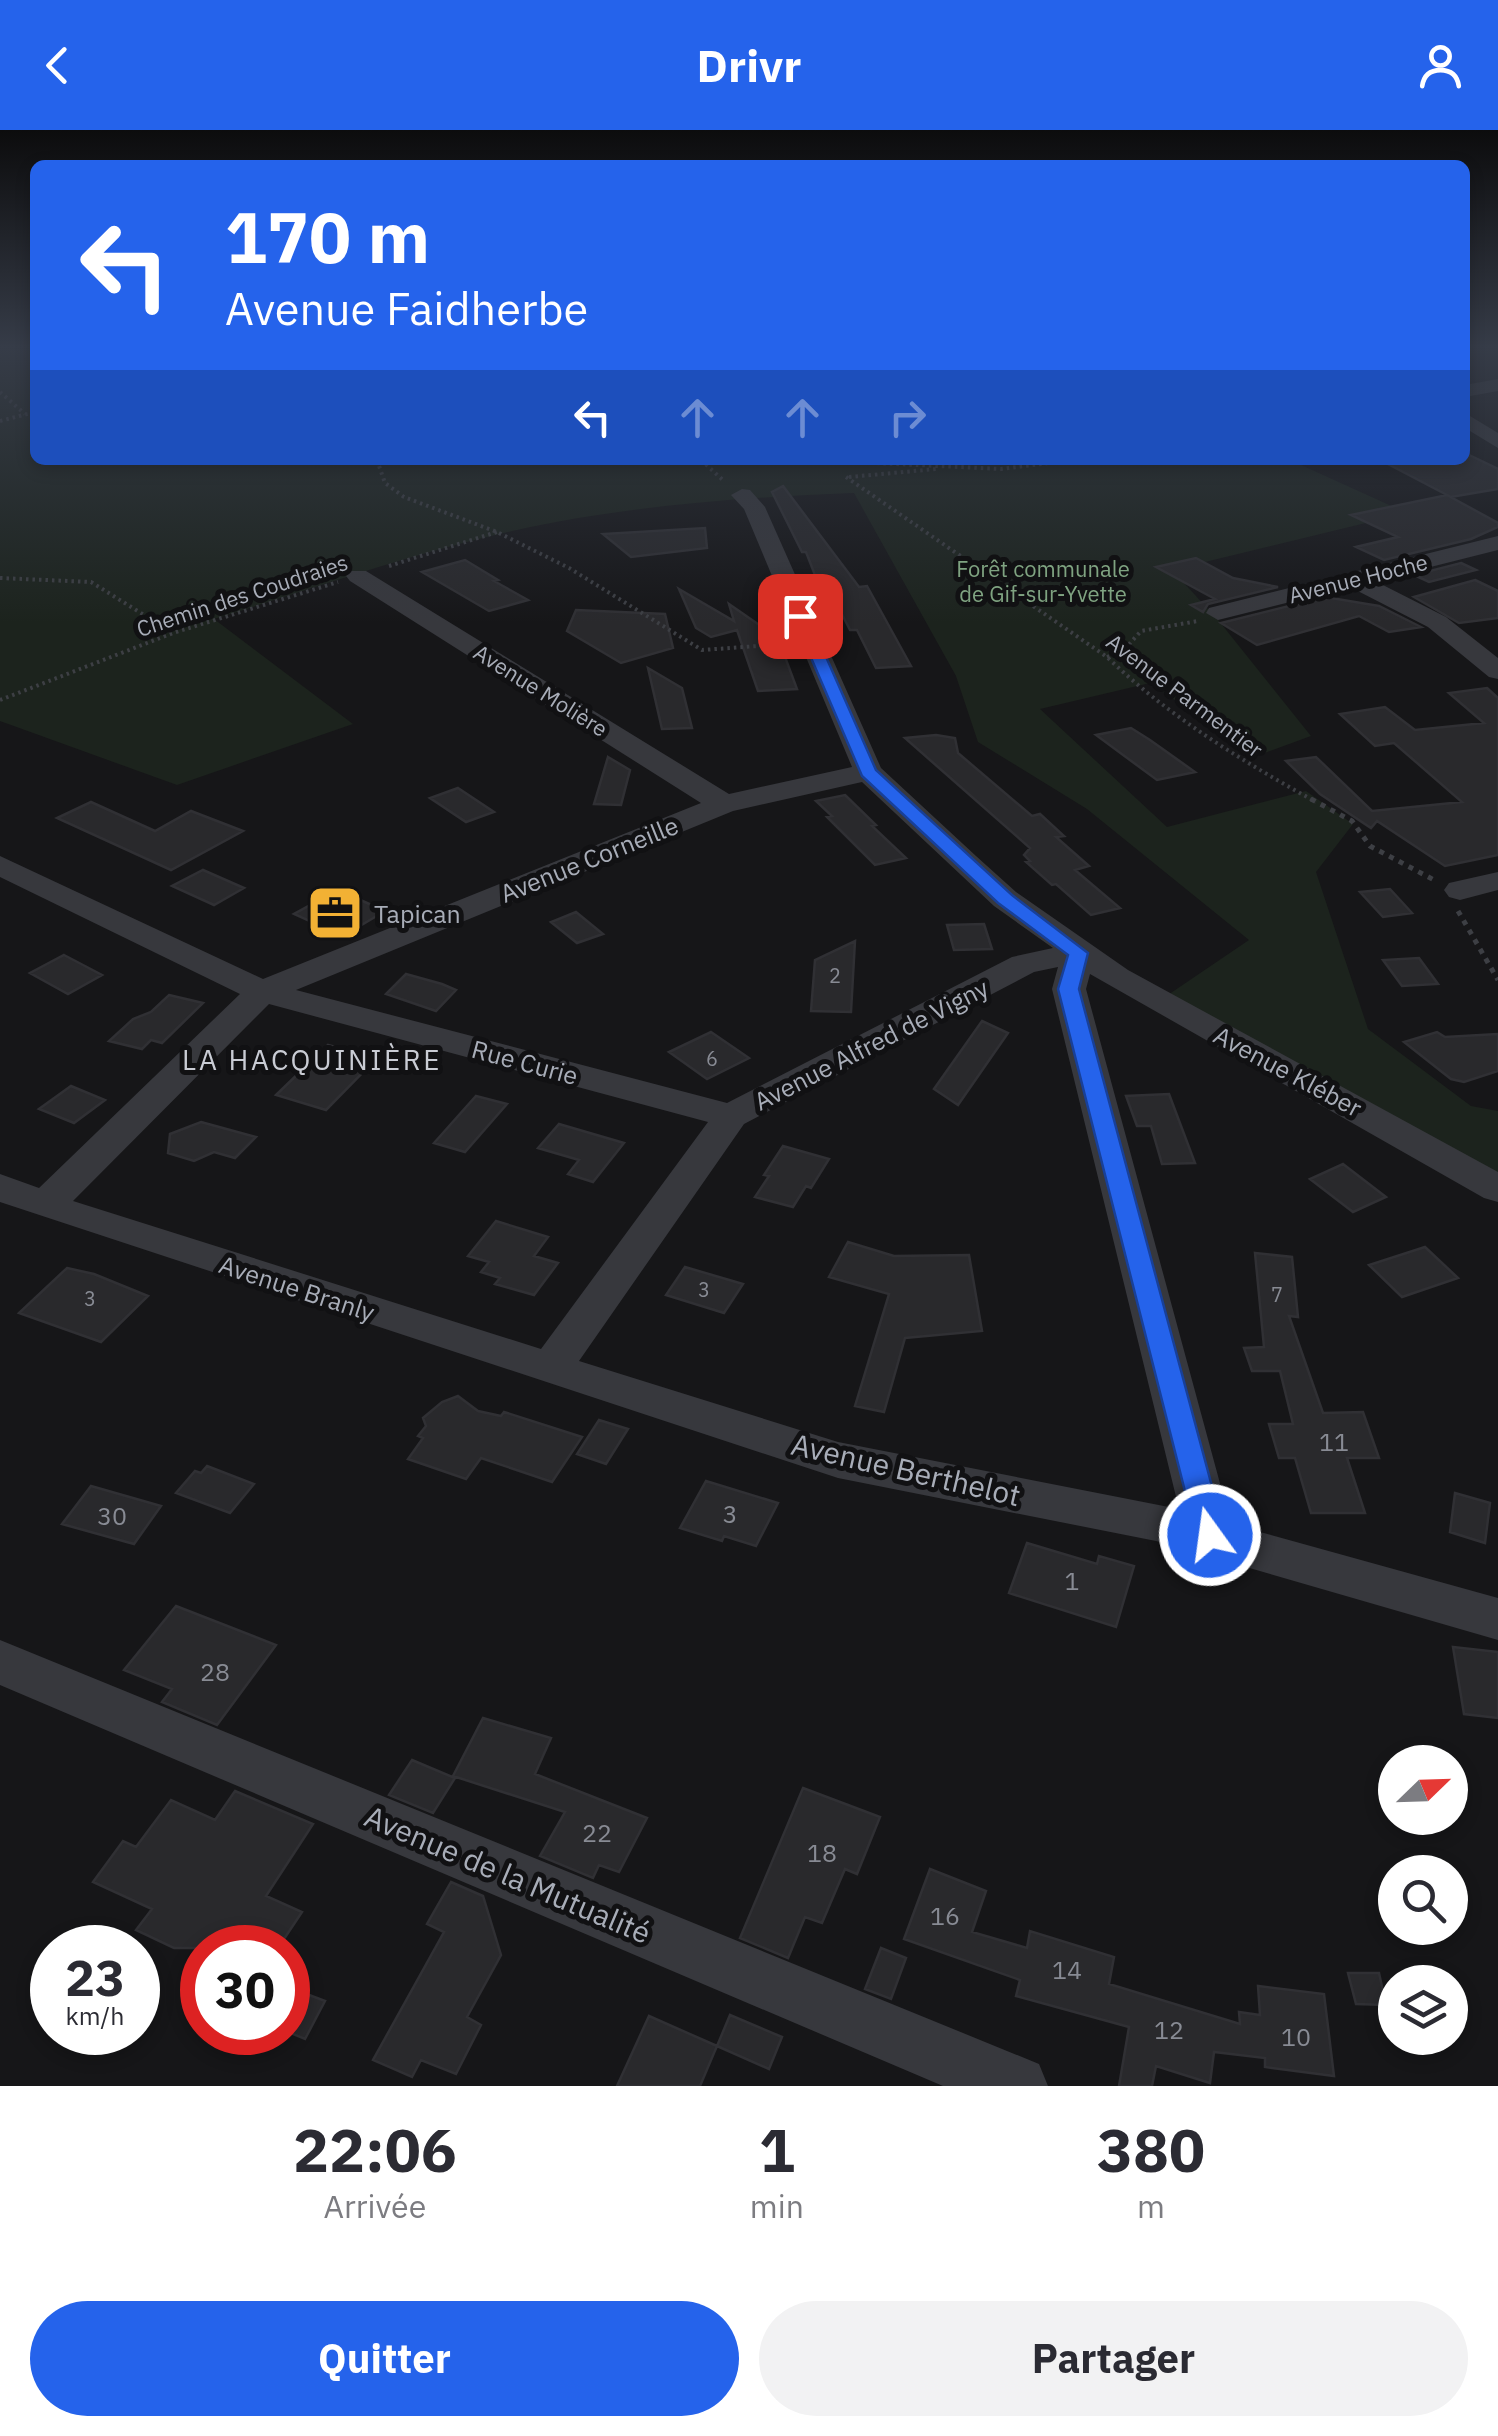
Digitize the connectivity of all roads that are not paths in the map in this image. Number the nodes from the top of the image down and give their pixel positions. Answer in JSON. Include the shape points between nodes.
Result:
{"nodes":[{"id":1,"x":742,"y":495,"type":"road end"},
{"id":2,"x":1498,"y":543,"type":"edge"},
{"id":3,"x":358,"y":576,"type":"road end"},
{"id":4,"x":1352,"y":579,"type":"junction"},
{"id":5,"x":1218,"y":612,"type":"road end"},
{"id":6,"x":1498,"y":671,"type":"edge"},
{"id":7,"x":868,"y":772,"type":"junction"},
{"id":8,"x":724,"y":804,"type":"junction"},
{"id":9,"x":0,"y":865,"type":"edge"},
{"id":10,"x":1498,"y":881,"type":"edge"},
{"id":11,"x":1460,"y":890,"type":"road end"},
{"id":12,"x":1078,"y":953,"type":"junction"},
{"id":13,"x":262,"y":992,"type":"junction"},
{"id":14,"x":731,"y":1116,"type":"junction"},
{"id":15,"x":0,"y":1188,"type":"edge"},
{"id":16,"x":1498,"y":1189,"type":"edge"},
{"id":17,"x":45,"y":1206,"type":"junction"},
{"id":18,"x":550,"y":1369,"type":"junction"},
{"id":19,"x":1210,"y":1535,"type":"junction"},
{"id":20,"x":1498,"y":1619,"type":"edge"},
{"id":21,"x":0,"y":1662,"type":"edge"},
{"id":22,"x":1017,"y":2086,"type":"edge"}],
"edges":[{"from":1,"to":7,"type":"street","via":[[754,507]]},
{"from":2,"to":4,"type":"street","name":"Avenue Hoche"},
{"from":3,"to":8,"type":"street","name":"Avenue Molière"},
{"from":4,"to":5,"type":"street","name":"Avenue Hoche"},
{"from":4,"to":6,"type":"street","via":[[1437,622]]},
{"from":7,"to":8,"type":"street","name":"Avenue Corneille"},
{"from":7,"to":12,"type":"street","name":"Avenue Kléber","via":[[1005,899]]},
{"from":8,"to":13,"type":"street","name":"Avenue Corneille"},
{"from":9,"to":13,"type":"street","name":"Rue Curie"},
{"from":10,"to":11,"type":"street"},
{"from":12,"to":14,"type":"street","name":"Avenue Alfred de Vigny","via":[[1024,964]]},
{"from":12,"to":16,"type":"street","name":"Avenue Kléber"},
{"from":12,"to":19,"type":"street","via":[[1069,989]]},
{"from":13,"to":14,"type":"street","name":"Rue Curie"},
{"from":13,"to":17,"type":"street"},
{"from":14,"to":18,"type":"street","name":"Avenue Alfred de Vigny"},
{"from":15,"to":17,"type":"street","name":"Avenue Branly"},
{"from":17,"to":18,"type":"street","name":"Avenue Branly"},
{"from":18,"to":19,"type":"street","name":"Avenue Berthelot","via":[[838,1460]]},
{"from":19,"to":20,"type":"street","name":"Avenue Berthelot"},
{"from":21,"to":22,"type":"street","name":"Avenue de la Mutualité"}]}
